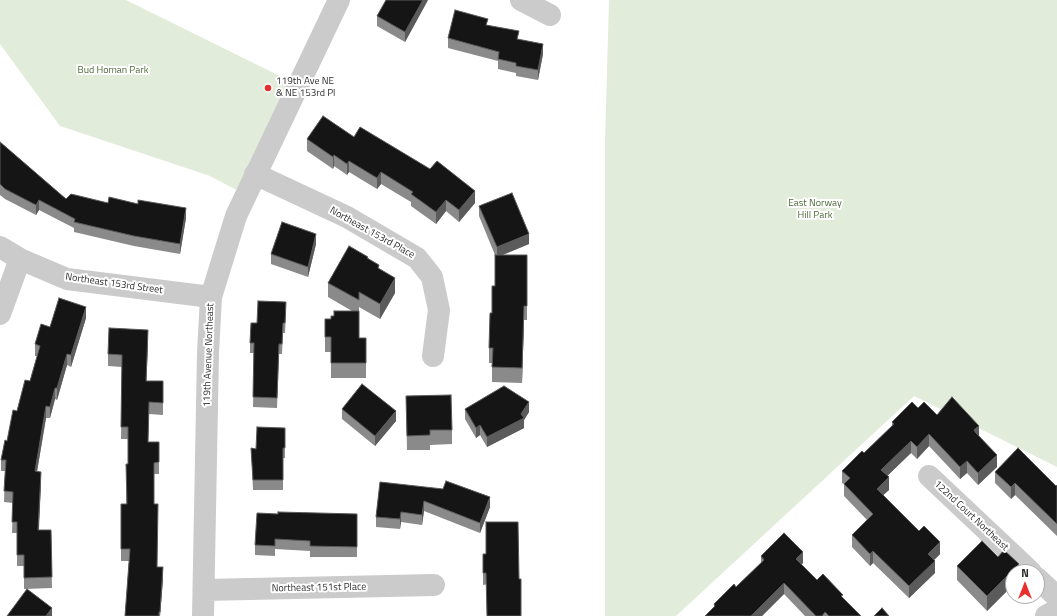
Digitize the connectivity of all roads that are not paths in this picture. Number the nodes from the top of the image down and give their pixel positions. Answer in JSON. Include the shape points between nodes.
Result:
{"nodes":[{"id":1,"x":339,"y":0,"type":"edge"},
{"id":2,"x":521,"y":0,"type":"edge"},
{"id":3,"x":550,"y":15,"type":"dead end"},
{"id":4,"x":255,"y":174,"type":"junction"},
{"id":5,"x":0,"y":247,"type":"edge"},
{"id":6,"x":20,"y":259,"type":"junction"},
{"id":7,"x":211,"y":297,"type":"junction"},
{"id":8,"x":0,"y":314,"type":"edge"},
{"id":9,"x":433,"y":356,"type":"dead end"},
{"id":10,"x":929,"y":476,"type":"dead end"},
{"id":11,"x":1022,"y":564,"type":"edge"},
{"id":12,"x":434,"y":585,"type":"dead end"},
{"id":13,"x":1045,"y":586,"type":"edge"},
{"id":14,"x":204,"y":590,"type":"junction"},
{"id":15,"x":1057,"y":597,"type":"edge"},
{"id":16,"x":1057,"y":610,"type":"edge"},
{"id":17,"x":204,"y":616,"type":"edge"},
{"id":18,"x":1046,"y":616,"type":"edge"}],
"edges":[{"from":1,"to":4,"type":"street","name":"119th Avenue Northeast"},
{"from":2,"to":3,"type":"street"},
{"from":4,"to":7,"type":"street","name":"119th Avenue Northeast","via":[[236,216]]},
{"from":4,"to":9,"type":"street","name":"Northeast 153rd Place","via":[[346,217],[417,258],[432,277],[439,310]]},
{"from":5,"to":6,"type":"street","name":"Northeast 153rd Street"},
{"from":6,"to":7,"type":"street","name":"Northeast 153rd Street","via":[[67,279]]},
{"from":6,"to":8,"type":"street"},
{"from":7,"to":14,"type":"street","name":"119th Avenue Northeast"},
{"from":10,"to":11,"type":"street","name":"122nd Court Northeast"},
{"from":12,"to":14,"type":"street","name":"Northeast 151st Place"},
{"from":13,"to":15,"type":"street"},
{"from":14,"to":17,"type":"street","name":"119th Avenue Northeast"},
{"from":16,"to":18,"type":"street"}]}
